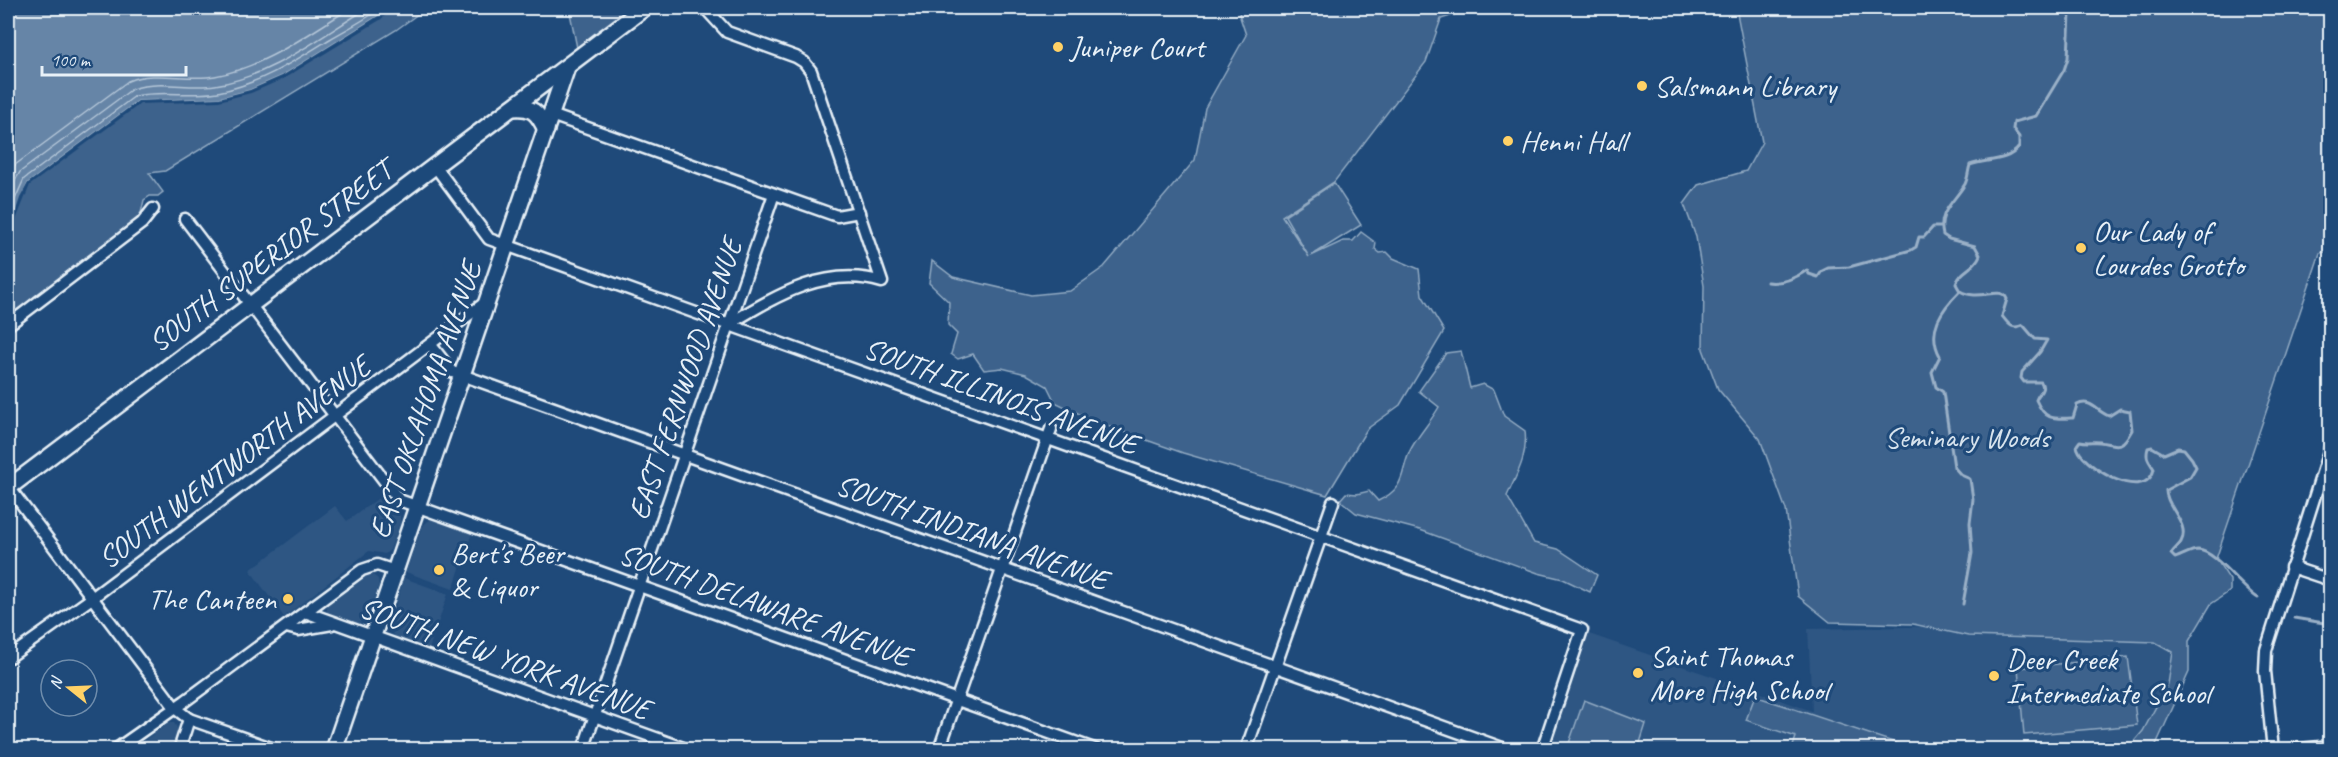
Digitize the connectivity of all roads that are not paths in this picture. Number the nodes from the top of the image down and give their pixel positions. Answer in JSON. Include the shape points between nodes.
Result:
{"nodes":[{"id":1,"x":644,"y":8,"type":"edge"},
{"id":2,"x":705,"y":8,"type":"edge"},
{"id":3,"x":567,"y":67,"type":"junction"},
{"id":4,"x":512,"y":108,"type":"junction"},
{"id":5,"x":549,"y":122,"type":"junction"},
{"id":6,"x":435,"y":166,"type":"junction"},
{"id":7,"x":774,"y":194,"type":"junction"},
{"id":8,"x":153,"y":209,"type":"dead end"},
{"id":9,"x":859,"y":212,"type":"junction"},
{"id":10,"x":185,"y":219,"type":"dead end"},
{"id":11,"x":507,"y":245,"type":"junction"},
{"id":12,"x":488,"y":300,"type":"junction"},
{"id":13,"x":250,"y":304,"type":"junction"},
{"id":14,"x":729,"y":324,"type":"junction"},
{"id":15,"x":8,"y":326,"type":"edge"},
{"id":16,"x":430,"y":345,"type":"junction"},
{"id":17,"x":462,"y":375,"type":"junction"},
{"id":18,"x":334,"y":416,"type":"junction"},
{"id":19,"x":1049,"y":434,"type":"junction"},
{"id":20,"x":2331,"y":448,"type":"edge"},
{"id":21,"x":684,"y":455,"type":"junction"},
{"id":22,"x":8,"y":487,"type":"edge"},
{"id":23,"x":1333,"y":502,"type":"dead end"},
{"id":24,"x":417,"y":506,"type":"junction"},
{"id":25,"x":1320,"y":536,"type":"junction"},
{"id":26,"x":2291,"y":567,"type":"junction"},
{"id":27,"x":1002,"y":568,"type":"junction"},
{"id":28,"x":394,"y":571,"type":"junction"},
{"id":29,"x":2331,"y":580,"type":"edge"},
{"id":30,"x":640,"y":586,"type":"junction"},
{"id":31,"x":92,"y":598,"type":"junction"},
{"id":32,"x":305,"y":612,"type":"junction"},
{"id":33,"x":336,"y":624,"type":"junction"},
{"id":34,"x":286,"y":627,"type":"junction"},
{"id":35,"x":372,"y":636,"type":"junction"},
{"id":36,"x":8,"y":658,"type":"edge"},
{"id":37,"x":1275,"y":666,"type":"junction"},
{"id":38,"x":956,"y":699,"type":"junction"},
{"id":39,"x":176,"y":709,"type":"junction"},
{"id":40,"x":595,"y":716,"type":"junction"},
{"id":41,"x":189,"y":719,"type":"junction"},
{"id":42,"x":2331,"y":746,"type":"edge"},
{"id":43,"x":115,"y":750,"type":"edge"},
{"id":44,"x":178,"y":750,"type":"edge"},
{"id":45,"x":277,"y":750,"type":"edge"},
{"id":46,"x":334,"y":750,"type":"edge"},
{"id":47,"x":583,"y":750,"type":"edge"},
{"id":48,"x":689,"y":750,"type":"edge"},
{"id":49,"x":939,"y":750,"type":"edge"},
{"id":50,"x":1097,"y":750,"type":"edge"},
{"id":51,"x":1246,"y":750,"type":"edge"},
{"id":52,"x":1508,"y":750,"type":"edge"},
{"id":53,"x":1542,"y":750,"type":"edge"},
{"id":54,"x":2273,"y":750,"type":"edge"},
{"id":55,"x":2290,"y":750,"type":"edge"}],
"edges":[{"from":1,"to":3,"type":"street","name":"SOUTH SUPERIOR STREET"},
{"from":2,"to":9,"type":"street","via":[[727,32],[796,57],[811,71]]},
{"from":3,"to":4,"type":"street","name":"SOUTH SUPERIOR STREET"},
{"from":3,"to":5,"type":"street","name":"EAST OKLAHOMA AVENUE"},
{"from":4,"to":5,"type":"street","via":[[527,107]]},
{"from":4,"to":6,"type":"street","name":"SOUTH SUPERIOR STREET"},
{"from":5,"to":7,"type":"street"},
{"from":5,"to":11,"type":"street","name":"EAST OKLAHOMA AVENUE"},
{"from":6,"to":11,"type":"street","name":"SOUTH ILLINOIS AVENUE","via":[[489,239]]},
{"from":6,"to":13,"type":"street","name":"SOUTH SUPERIOR STREET"},
{"from":7,"to":9,"type":"street","via":[[837,216]]},
{"from":7,"to":14,"type":"street","name":"EAST FERNWOOD AVENUE"},
{"from":8,"to":15,"type":"street","via":[[142,223]]},
{"from":9,"to":14,"type":"street","via":[[882,282],[846,276],[812,282]]},
{"from":10,"to":13,"type":"street","name":"SOUTH DELAWARE AVENUE"},
{"from":11,"to":12,"type":"street","name":"EAST OKLAHOMA AVENUE"},
{"from":11,"to":14,"type":"street","name":"SOUTH ILLINOIS AVENUE"},
{"from":12,"to":16,"type":"street","name":"SOUTH WENTWORTH AVENUE"},
{"from":12,"to":17,"type":"street","name":"EAST OKLAHOMA AVENUE"},
{"from":13,"to":18,"type":"street","name":"SOUTH DELAWARE AVENUE"},
{"from":13,"to":22,"type":"street","name":"SOUTH SUPERIOR STREET"},
{"from":14,"to":19,"type":"street","name":"SOUTH ILLINOIS AVENUE"},
{"from":14,"to":21,"type":"street","name":"EAST FERNWOOD AVENUE"},
{"from":16,"to":17,"type":"street","name":"SOUTH INDIANA AVENUE","via":[[452,372]]},
{"from":16,"to":18,"type":"street","name":"SOUTH WENTWORTH AVENUE"},
{"from":17,"to":21,"type":"street","name":"SOUTH INDIANA AVENUE"},
{"from":17,"to":24,"type":"street","name":"EAST OKLAHOMA AVENUE"},
{"from":18,"to":24,"type":"street","name":"SOUTH DELAWARE AVENUE","via":[[399,500]]},
{"from":18,"to":31,"type":"street","name":"SOUTH WENTWORTH AVENUE"},
{"from":19,"to":25,"type":"street","name":"SOUTH ILLINOIS AVENUE"},
{"from":19,"to":27,"type":"street"},
{"from":20,"to":26,"type":"street"},
{"from":21,"to":27,"type":"street","name":"SOUTH INDIANA AVENUE"},
{"from":21,"to":30,"type":"street","name":"EAST FERNWOOD AVENUE"},
{"from":22,"to":31,"type":"street"},
{"from":23,"to":25,"type":"street"},
{"from":24,"to":28,"type":"street","name":"EAST OKLAHOMA AVENUE"},
{"from":24,"to":30,"type":"street","name":"SOUTH DELAWARE AVENUE"},
{"from":25,"to":37,"type":"street"},
{"from":25,"to":53,"type":"street","name":"SOUTH ILLINOIS AVENUE","via":[[1582,630]]},
{"from":26,"to":29,"type":"street"},
{"from":26,"to":54,"type":"street","via":[[2266,650]]},
{"from":27,"to":37,"type":"street","name":"SOUTH INDIANA AVENUE"},
{"from":27,"to":38,"type":"street"},
{"from":28,"to":32,"type":"street","via":[[370,566]]},
{"from":28,"to":35,"type":"street","name":"EAST OKLAHOMA AVENUE"},
{"from":30,"to":38,"type":"street","name":"SOUTH DELAWARE AVENUE"},
{"from":30,"to":40,"type":"street","name":"EAST FERNWOOD AVENUE"},
{"from":31,"to":36,"type":"street","name":"SOUTH WENTWORTH AVENUE"},
{"from":31,"to":39,"type":"street"},
{"from":32,"to":33,"type":"street","name":"SOUTH NEW YORK AVENUE"},
{"from":32,"to":34,"type":"street"},
{"from":33,"to":34,"type":"street","via":[[298,630]]},
{"from":33,"to":35,"type":"street","name":"SOUTH NEW YORK AVENUE"},
{"from":34,"to":39,"type":"street"},
{"from":35,"to":40,"type":"street","name":"SOUTH NEW YORK AVENUE"},
{"from":35,"to":46,"type":"street","name":"EAST OKLAHOMA AVENUE"},
{"from":37,"to":51,"type":"street"},
{"from":37,"to":52,"type":"street","name":"SOUTH INDIANA AVENUE"},
{"from":38,"to":49,"type":"street"},
{"from":38,"to":50,"type":"street","name":"SOUTH DELAWARE AVENUE"},
{"from":39,"to":41,"type":"street"},
{"from":39,"to":43,"type":"street"},
{"from":40,"to":47,"type":"street","name":"EAST FERNWOOD AVENUE"},
{"from":40,"to":48,"type":"street","name":"SOUTH NEW YORK AVENUE"},
{"from":41,"to":44,"type":"street"},
{"from":41,"to":45,"type":"street"},
{"from":42,"to":55,"type":"street"}]}
